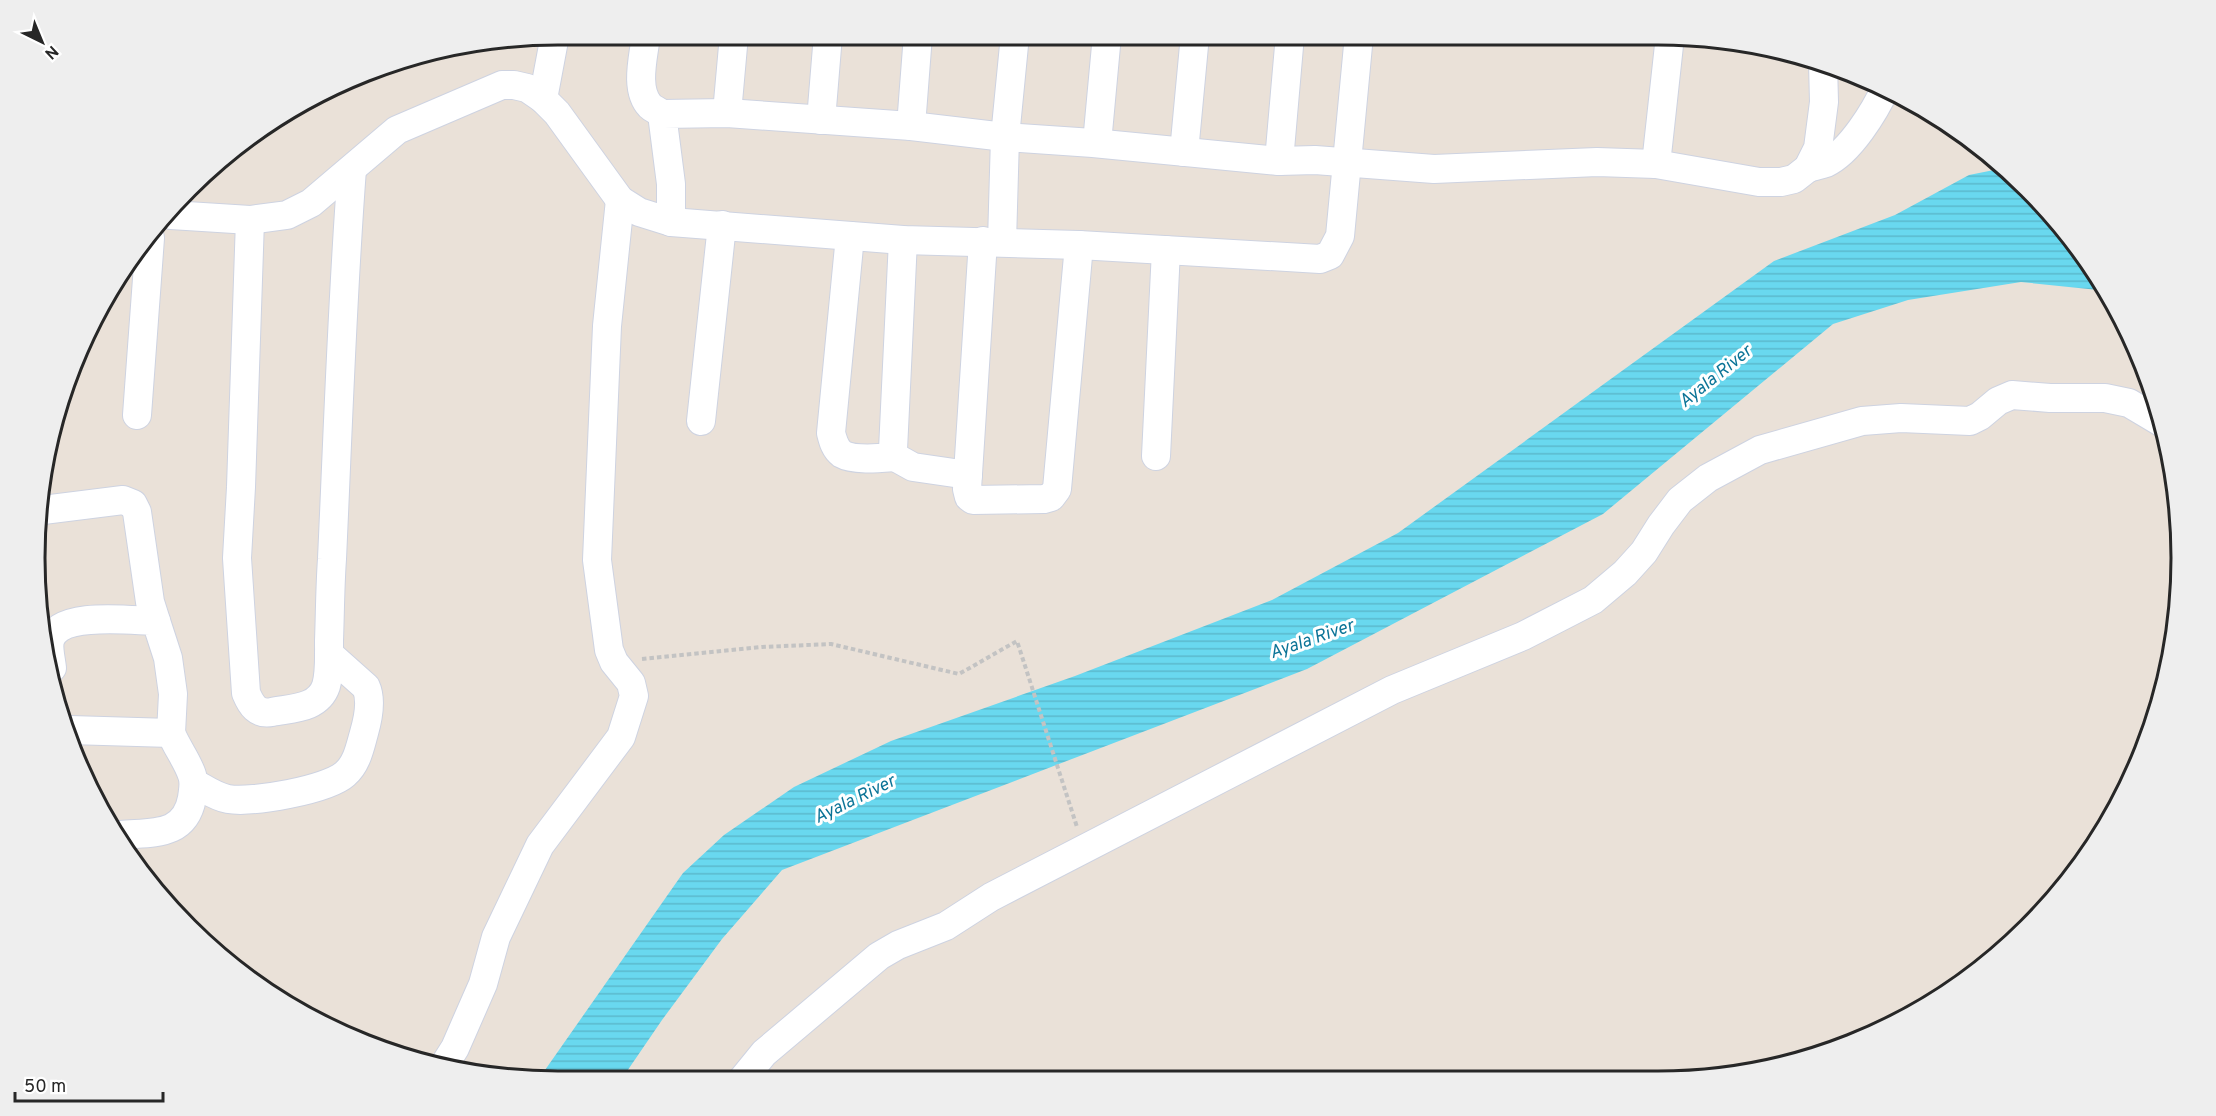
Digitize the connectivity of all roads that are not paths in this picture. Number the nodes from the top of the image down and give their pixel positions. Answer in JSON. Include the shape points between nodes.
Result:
{"nodes":[{"id":1,"x":553,"y":45,"type":"edge"},
{"id":2,"x":645,"y":45,"type":"edge"},
{"id":3,"x":733,"y":45,"type":"edge"},
{"id":4,"x":827,"y":45,"type":"edge"},
{"id":5,"x":917,"y":45,"type":"edge"},
{"id":6,"x":1014,"y":45,"type":"edge"},
{"id":7,"x":1106,"y":45,"type":"edge"},
{"id":8,"x":1194,"y":45,"type":"edge"},
{"id":9,"x":1289,"y":45,"type":"edge"},
{"id":10,"x":1358,"y":45,"type":"edge"},
{"id":11,"x":1669,"y":45,"type":"edge"},
{"id":12,"x":1823,"y":72,"type":"edge"},
{"id":13,"x":1881,"y":96,"type":"edge"},
{"id":14,"x":543,"y":99,"type":"junction"},
{"id":15,"x":727,"y":113,"type":"junction"},
{"id":16,"x":662,"y":114,"type":"junction"},
{"id":17,"x":821,"y":120,"type":"junction"},
{"id":18,"x":910,"y":126,"type":"junction"},
{"id":19,"x":1005,"y":137,"type":"junction"},
{"id":20,"x":1097,"y":143,"type":"junction"},
{"id":21,"x":1184,"y":152,"type":"junction"},
{"id":22,"x":1280,"y":161,"type":"junction"},
{"id":23,"x":1346,"y":163,"type":"junction"},
{"id":24,"x":1656,"y":164,"type":"junction"},
{"id":25,"x":1808,"y":168,"type":"junction"},
{"id":26,"x":352,"y":169,"type":"junction"},
{"id":27,"x":620,"y":200,"type":"junction"},
{"id":28,"x":176,"y":215,"type":"edge"},
{"id":29,"x":250,"y":220,"type":"junction"},
{"id":30,"x":671,"y":222,"type":"junction"},
{"id":31,"x":722,"y":225,"type":"junction"},
{"id":32,"x":850,"y":236,"type":"junction"},
{"id":33,"x":903,"y":240,"type":"junction"},
{"id":34,"x":992,"y":242,"type":"junction"},
{"id":35,"x":1079,"y":245,"type":"junction"},
{"id":36,"x":149,"y":248,"type":"edge"},
{"id":37,"x":1166,"y":250,"type":"junction"},
{"id":38,"x":137,"y":415,"type":"dead end"},
{"id":39,"x":2151,"y":416,"type":"edge"},
{"id":40,"x":701,"y":421,"type":"dead end"},
{"id":41,"x":1156,"y":456,"type":"dead end"},
{"id":42,"x":895,"y":457,"type":"junction"},
{"id":43,"x":968,"y":475,"type":"junction"},
{"id":44,"x":47,"y":509,"type":"edge"},
{"id":45,"x":156,"y":621,"type":"junction"},
{"id":46,"x":51,"y":637,"type":"edge"},
{"id":47,"x":329,"y":654,"type":"junction"},
{"id":48,"x":75,"y":730,"type":"edge"},
{"id":49,"x":171,"y":734,"type":"junction"},
{"id":50,"x":194,"y":783,"type":"junction"},
{"id":51,"x":126,"y":834,"type":"edge"},
{"id":52,"x":448,"y":1059,"type":"edge"},
{"id":53,"x":749,"y":1071,"type":"edge"}],
"edges":[{"from":1,"to":14,"type":"street"},
{"from":2,"to":16,"type":"street","via":[[643,94]]},
{"from":3,"to":15,"type":"street"},
{"from":4,"to":17,"type":"street"},
{"from":5,"to":18,"type":"street"},
{"from":6,"to":19,"type":"street"},
{"from":7,"to":20,"type":"street"},
{"from":8,"to":21,"type":"street"},
{"from":9,"to":22,"type":"street"},
{"from":10,"to":23,"type":"street"},
{"from":11,"to":24,"type":"street"},
{"from":12,"to":25,"type":"street","via":[[1818,148]]},
{"from":13,"to":25,"type":"street","via":[[1849,145],[1827,162]]},
{"from":14,"to":26,"type":"street","via":[[527,88],[502,85],[397,130]]},
{"from":14,"to":27,"type":"street"},
{"from":15,"to":16,"type":"street"},
{"from":15,"to":17,"type":"street"},
{"from":16,"to":30,"type":"street","via":[[671,184]]},
{"from":17,"to":18,"type":"street"},
{"from":18,"to":19,"type":"street"},
{"from":19,"to":20,"type":"street"},
{"from":19,"to":34,"type":"street"},
{"from":20,"to":21,"type":"street"},
{"from":21,"to":22,"type":"street"},
{"from":22,"to":23,"type":"street"},
{"from":23,"to":24,"type":"street","via":[[1434,169],[1597,162]]},
{"from":23,"to":37,"type":"street","via":[[1340,236],[1330,255],[1312,260]]},
{"from":24,"to":25,"type":"street","via":[[1759,182],[1794,179]]},
{"from":26,"to":29,"type":"street","via":[[311,203],[287,215]]},
{"from":26,"to":47,"type":"street"},
{"from":27,"to":30,"type":"street","via":[[639,212]]},
{"from":27,"to":52,"type":"street","via":[[607,326],[597,560],[609,650],[631,683],[634,696],[621,737],[540,845],[496,937],[483,984]]},
{"from":28,"to":29,"type":"street"},
{"from":29,"to":47,"type":"street","via":[[237,558],[246,693],[251,704],[266,713],[311,705],[326,686]]},
{"from":30,"to":31,"type":"street"},
{"from":31,"to":32,"type":"street"},
{"from":31,"to":40,"type":"street"},
{"from":32,"to":33,"type":"street"},
{"from":32,"to":42,"type":"street","via":[[831,433],[843,455]]},
{"from":33,"to":34,"type":"street"},
{"from":33,"to":42,"type":"street"},
{"from":34,"to":35,"type":"street"},
{"from":34,"to":43,"type":"street"},
{"from":35,"to":37,"type":"street"},
{"from":35,"to":43,"type":"street","via":[[1058,489],[1044,499],[973,500],[967,494]]},
{"from":36,"to":38,"type":"street"},
{"from":37,"to":41,"type":"street"},
{"from":39,"to":53,"type":"street","via":[[2129,403],[2105,398],[2012,395],[1998,400],[1970,421],[1862,421],[1760,450],[1708,478],[1680,500],[1644,552],[1593,600],[1523,636],[1392,690],[991,897],[946,926],[898,945],[879,956],[764,1053]]},
{"from":42,"to":43,"type":"street","via":[[913,467]]},
{"from":44,"to":45,"type":"street","via":[[123,500],[133,504]]},
{"from":45,"to":46,"type":"street","via":[[102,617],[69,624]]},
{"from":45,"to":49,"type":"street","via":[[168,658],[173,694]]},
{"from":47,"to":50,"type":"street","via":[[369,693],[367,722],[358,756],[344,775],[327,784],[247,800],[227,799]]},
{"from":48,"to":49,"type":"street"},
{"from":49,"to":50,"type":"street"},
{"from":50,"to":51,"type":"street","via":[[191,803],[181,824]]}]}
